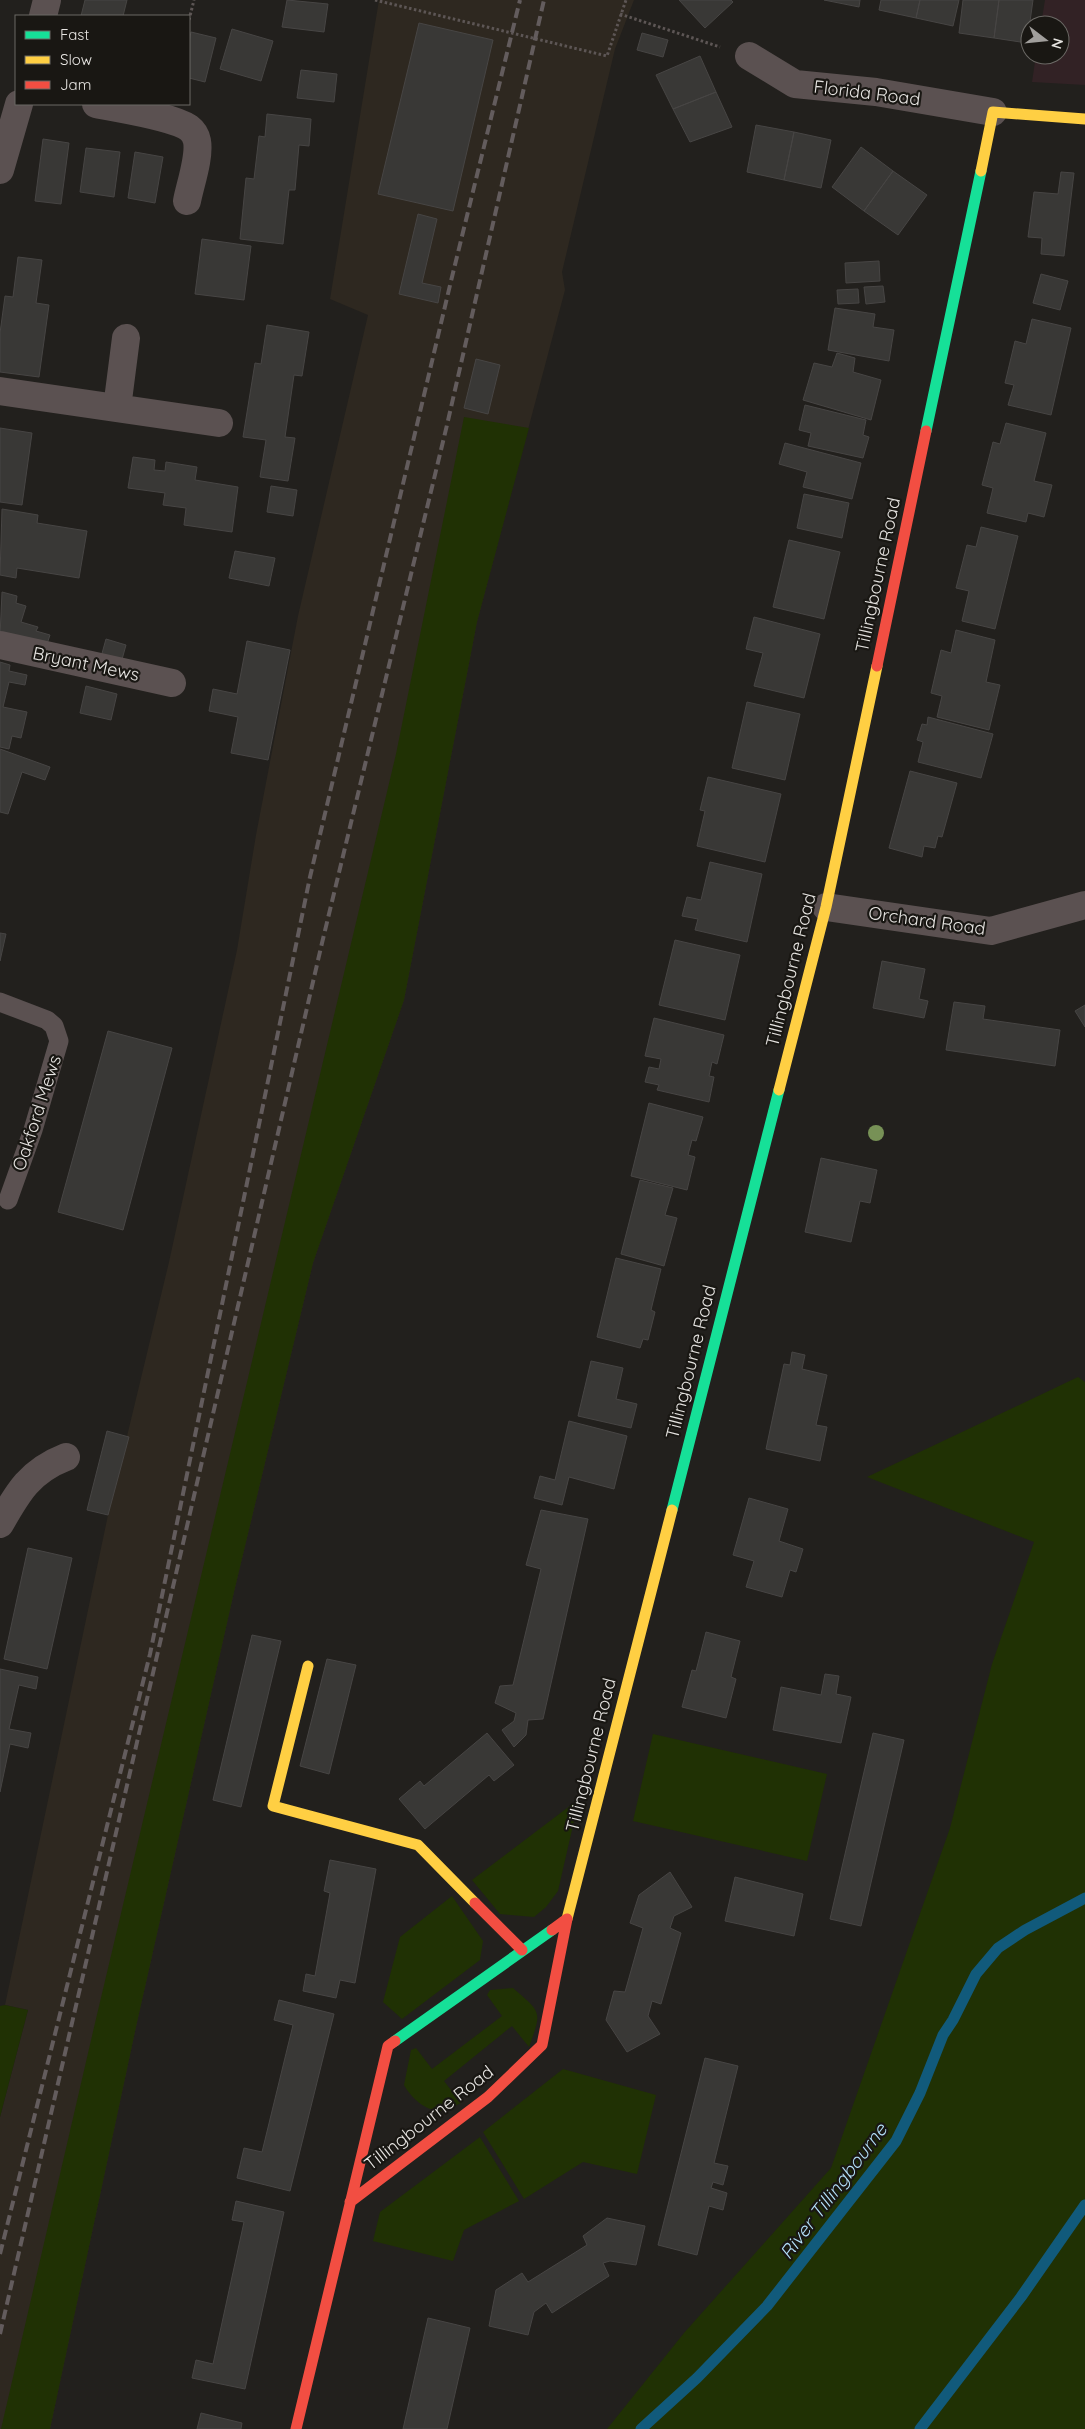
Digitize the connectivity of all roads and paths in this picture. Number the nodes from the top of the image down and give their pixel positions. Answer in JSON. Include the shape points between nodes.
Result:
{"nodes":[{"id":1,"x":47,"y":0,"type":"edge"},
{"id":2,"x":194,"y":0,"type":"edge"},
{"id":3,"x":377,"y":0,"type":"edge"},
{"id":4,"x":626,"y":0,"type":"edge"},
{"id":5,"x":620,"y":14,"type":"junction"},
{"id":6,"x":43,"y":15,"type":"edge"},
{"id":7,"x":190,"y":16,"type":"edge"},
{"id":8,"x":749,"y":56,"type":"joint"},
{"id":9,"x":19,"y":105,"type":"edge"},
{"id":10,"x":101,"y":105,"type":"edge"},
{"id":11,"x":993,"y":112,"type":"junction"},
{"id":12,"x":1085,"y":119,"type":"edge"},
{"id":13,"x":0,"y":170,"type":"edge"},
{"id":14,"x":186,"y":201,"type":"dead end"},
{"id":15,"x":126,"y":338,"type":"dead end"},
{"id":16,"x":0,"y":391,"type":"edge"},
{"id":17,"x":116,"y":408,"type":"junction"},
{"id":18,"x":219,"y":422,"type":"dead end"},
{"id":19,"x":0,"y":645,"type":"edge"},
{"id":20,"x":172,"y":683,"type":"dead end"},
{"id":21,"x":1085,"y":905,"type":"edge"},
{"id":22,"x":826,"y":907,"type":"junction"},
{"id":23,"x":0,"y":1002,"type":"edge"},
{"id":24,"x":8,"y":1200,"type":"dead end"},
{"id":25,"x":66,"y":1458,"type":"dead end"},
{"id":26,"x":0,"y":1524,"type":"edge"},
{"id":27,"x":308,"y":1666,"type":"dead end"},
{"id":28,"x":567,"y":1919,"type":"junction"},
{"id":29,"x":522,"y":1950,"type":"junction"},
{"id":30,"x":350,"y":2202,"type":"junction"},
{"id":31,"x":296,"y":2429,"type":"edge"}],
"edges":[{"from":1,"to":6,"type":"street"},
{"from":2,"to":7,"type":"path"},
{"from":3,"to":5,"type":"path","via":[[606,56]]},
{"from":4,"to":5,"type":"path"},
{"from":5,"to":8,"type":"path"},
{"from":8,"to":11,"type":"street","name":"Florida Road","via":[[795,84],[876,92]]},
{"from":9,"to":13,"type":"street"},
{"from":10,"to":14,"type":"street","via":[[164,119],[194,133],[197,150]]},
{"from":11,"to":12,"type":"street"},
{"from":11,"to":22,"type":"street","name":"Tillingbourne Road"},
{"from":15,"to":17,"type":"street"},
{"from":16,"to":17,"type":"street"},
{"from":17,"to":18,"type":"street"},
{"from":19,"to":20,"type":"street","name":"Bryant Mews"},
{"from":21,"to":22,"type":"street","name":"Orchard Road","via":[[991,931]]},
{"from":22,"to":28,"type":"street","name":"Tillingbourne Road"},
{"from":23,"to":24,"type":"lane","name":"Oakford Mews","via":[[47,1020],[54,1026],[59,1042]]},
{"from":25,"to":26,"type":"street","via":[[50,1464],[31,1478]]},
{"from":27,"to":29,"type":"street","via":[[273,1806],[418,1845]]},
{"from":28,"to":29,"type":"street","name":"Tillingbourne Road"},
{"from":28,"to":30,"type":"street","name":"Tillingbourne Road","via":[[542,2045],[488,2097]]},
{"from":29,"to":30,"type":"street","name":"Tillingbourne Road","via":[[388,2046]]},
{"from":30,"to":31,"type":"street","name":"Tillingbourne Road"}]}
